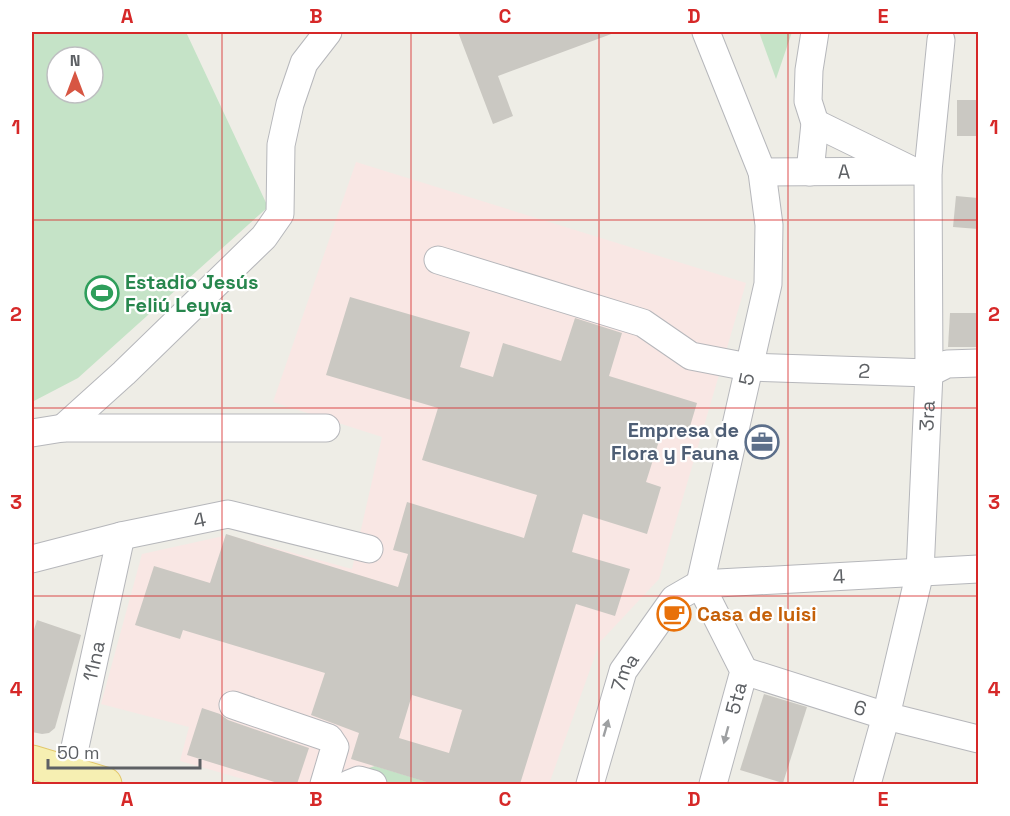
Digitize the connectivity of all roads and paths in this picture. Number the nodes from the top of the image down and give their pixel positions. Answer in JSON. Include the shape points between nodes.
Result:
{"nodes":[{"id":1,"x":328,"y":32,"type":"edge"},
{"id":2,"x":706,"y":32,"type":"edge"},
{"id":3,"x":815,"y":32,"type":"edge"},
{"id":4,"x":941,"y":40,"type":"dead end"},
{"id":5,"x":815,"y":123,"type":"junction"},
{"id":6,"x":921,"y":171,"type":"junction"},
{"id":7,"x":762,"y":172,"type":"junction"},
{"id":8,"x":810,"y":172,"type":"junction"},
{"id":9,"x":438,"y":260,"type":"dead end"},
{"id":10,"x":978,"y":363,"type":"edge"},
{"id":11,"x":748,"y":367,"type":"junction"},
{"id":12,"x":929,"y":373,"type":"junction"},
{"id":13,"x":63,"y":428,"type":"junction"},
{"id":14,"x":326,"y":428,"type":"dead end"},
{"id":15,"x":32,"y":433,"type":"edge"},
{"id":16,"x":121,"y":536,"type":"junction"},
{"id":17,"x":369,"y":549,"type":"dead end"},
{"id":18,"x":32,"y":559,"type":"edge"},
{"id":19,"x":978,"y":569,"type":"edge"},
{"id":20,"x":920,"y":572,"type":"junction"},
{"id":21,"x":700,"y":584,"type":"junction"},
{"id":22,"x":744,"y":671,"type":"junction"},
{"id":23,"x":233,"y":705,"type":"dead end"},
{"id":24,"x":886,"y":716,"type":"junction"},
{"id":25,"x":978,"y":739,"type":"edge"},
{"id":26,"x":32,"y":762,"type":"edge"},
{"id":27,"x":68,"y":779,"type":"edge"},
{"id":28,"x":105,"y":784,"type":"edge"},
{"id":29,"x":324,"y":784,"type":"edge"},
{"id":30,"x":350,"y":784,"type":"edge"},
{"id":31,"x":373,"y":784,"type":"edge"},
{"id":32,"x":590,"y":784,"type":"edge"},
{"id":33,"x":713,"y":784,"type":"edge"},
{"id":34,"x":867,"y":784,"type":"edge"}],
"edges":[{"from":1,"to":13,"type":"street","via":[[304,63],[290,104],[281,145],[280,214],[264,237]]},
{"from":2,"to":7,"type":"street","name":"5"},
{"from":3,"to":5,"type":"street","via":[[808,101]]},
{"from":4,"to":6,"type":"street","name":"3ra"},
{"from":5,"to":6,"type":"street"},
{"from":5,"to":8,"type":"street"},
{"from":6,"to":8,"type":"street","name":"A"},
{"from":6,"to":12,"type":"street","name":"3ra"},
{"from":7,"to":8,"type":"street","name":"A"},
{"from":7,"to":11,"type":"street","name":"5","via":[[769,225],[768,284]]},
{"from":9,"to":11,"type":"street","name":"2","via":[[643,323],[691,356]]},
{"from":10,"to":12,"type":"street","name":"2","via":[[947,364]]},
{"from":11,"to":12,"type":"street","name":"2"},
{"from":11,"to":21,"type":"street","name":"5"},
{"from":12,"to":20,"type":"street","name":"3ra"},
{"from":13,"to":14,"type":"street"},
{"from":13,"to":15,"type":"street"},
{"from":16,"to":17,"type":"street","name":"4","via":[[228,514]]},
{"from":16,"to":18,"type":"street","name":"4"},
{"from":16,"to":27,"type":"street","name":"11na"},
{"from":19,"to":20,"type":"street","name":"4"},
{"from":20,"to":21,"type":"street","name":"4"},
{"from":20,"to":24,"type":"street","name":"3ra"},
{"from":21,"to":22,"type":"street","name":"5ta"},
{"from":32,"to":21,"type":"street","name":"7ma","one_way":true,"via":[[623,671],[674,599]]},
{"from":22,"to":24,"type":"street","name":"6"},
{"from":22,"to":33,"type":"street","name":"5ta","one_way":true},
{"from":23,"to":29,"type":"street","via":[[329,738],[335,747]]},
{"from":24,"to":25,"type":"street","name":"6"},
{"from":24,"to":34,"type":"street","name":"3ra"},
{"from":26,"to":27,"type":"main road"},
{"from":27,"to":28,"type":"main road"},
{"from":30,"to":31,"type":"street","via":[[359,780]]}]}
